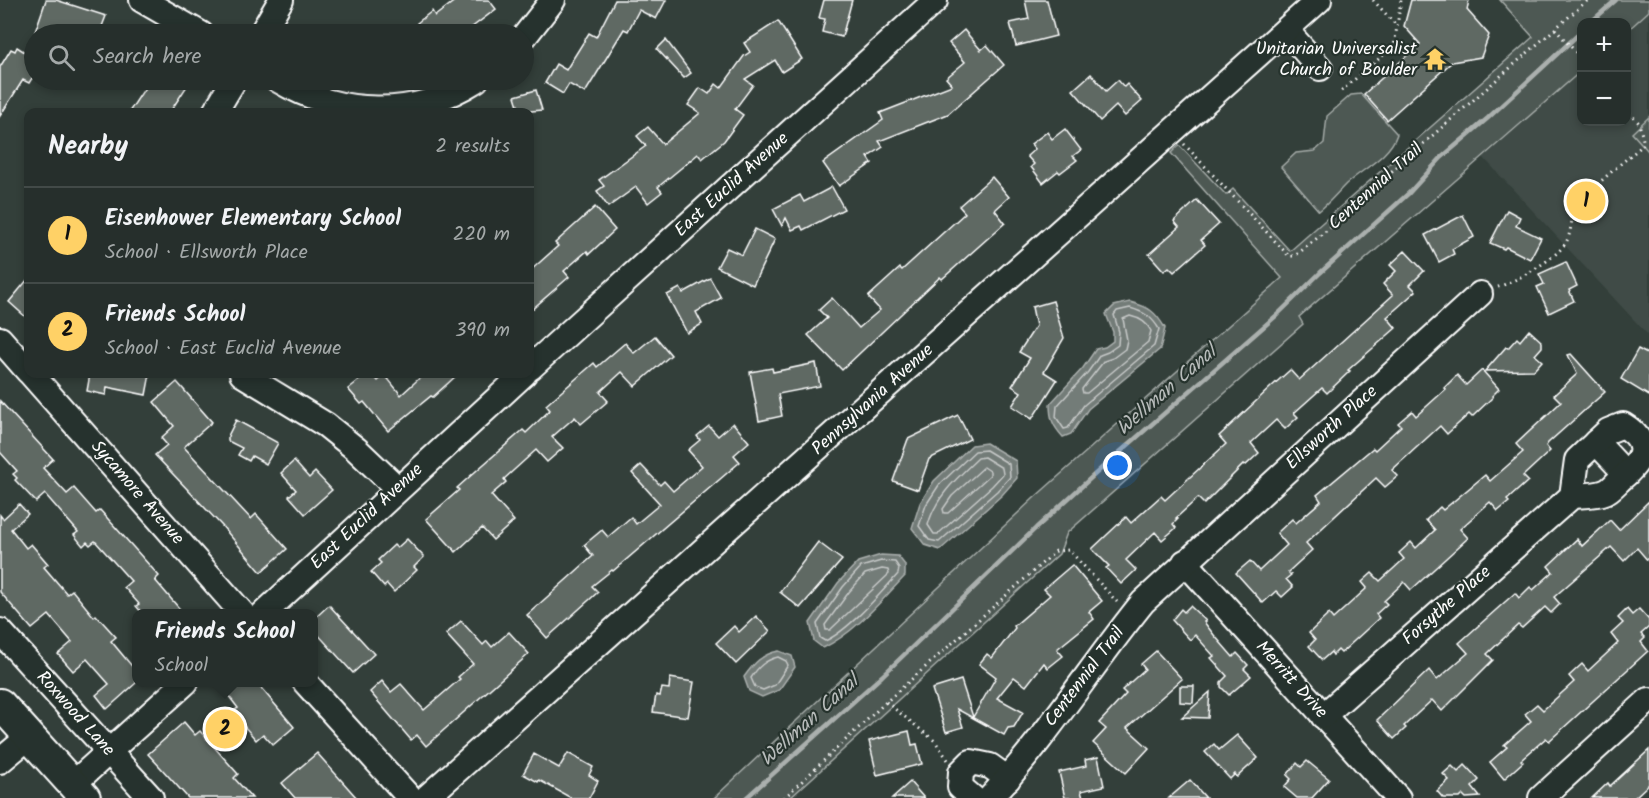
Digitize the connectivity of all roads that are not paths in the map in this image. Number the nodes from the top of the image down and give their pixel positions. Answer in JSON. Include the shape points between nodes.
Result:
{"nodes":[{"id":1,"x":142,"y":0,"type":"edge"},
{"id":2,"x":281,"y":0,"type":"edge"},
{"id":3,"x":553,"y":0,"type":"edge"},
{"id":4,"x":1319,"y":0,"type":"edge"},
{"id":5,"x":934,"y":1,"type":"edge"},
{"id":6,"x":184,"y":24,"type":"edge"},
{"id":7,"x":267,"y":24,"type":"edge"},
{"id":8,"x":534,"y":25,"type":"edge"},
{"id":9,"x":1286,"y":30,"type":"junction"},
{"id":10,"x":1320,"y":68,"type":"dead end"},
{"id":11,"x":228,"y":90,"type":"edge"},
{"id":12,"x":297,"y":90,"type":"edge"},
{"id":13,"x":461,"y":90,"type":"edge"},
{"id":14,"x":217,"y":108,"type":"edge"},
{"id":15,"x":382,"y":108,"type":"edge"},
{"id":16,"x":382,"y":108,"type":"edge"},
{"id":17,"x":1480,"y":294,"type":"road end"},
{"id":18,"x":0,"y":339,"type":"edge"},
{"id":19,"x":24,"y":364,"type":"edge"},
{"id":20,"x":534,"y":365,"type":"edge"},
{"id":21,"x":36,"y":378,"type":"edge"},
{"id":22,"x":249,"y":378,"type":"edge"},
{"id":23,"x":520,"y":378,"type":"edge"},
{"id":24,"x":1596,"y":442,"type":"junction"},
{"id":25,"x":1626,"y":474,"type":"junction"},
{"id":26,"x":397,"y":488,"type":"junction"},
{"id":27,"x":1572,"y":496,"type":"junction"},
{"id":28,"x":1185,"y":562,"type":"junction"},
{"id":29,"x":239,"y":609,"type":"edge"},
{"id":30,"x":268,"y":609,"type":"edge"},
{"id":31,"x":0,"y":631,"type":"edge"},
{"id":32,"x":180,"y":687,"type":"edge"},
{"id":33,"x":310,"y":687,"type":"edge"},
{"id":34,"x":1649,"y":700,"type":"edge"},
{"id":35,"x":0,"y":704,"type":"edge"},
{"id":36,"x":1323,"y":716,"type":"junction"},
{"id":37,"x":30,"y":736,"type":"junction"},
{"id":38,"x":109,"y":752,"type":"junction"},
{"id":39,"x":0,"y":761,"type":"edge"},
{"id":40,"x":1008,"y":779,"type":"junction"},
{"id":41,"x":79,"y":791,"type":"edge"},
{"id":42,"x":151,"y":798,"type":"edge"},
{"id":43,"x":410,"y":798,"type":"edge"},
{"id":44,"x":426,"y":798,"type":"edge"},
{"id":45,"x":973,"y":798,"type":"edge"},
{"id":46,"x":990,"y":798,"type":"edge"},
{"id":47,"x":1398,"y":798,"type":"edge"},
{"id":48,"x":1541,"y":798,"type":"edge"}],
"edges":[{"from":1,"to":6,"type":"street"},
{"from":2,"to":7,"type":"street"},
{"from":3,"to":8,"type":"street"},
{"from":4,"to":9,"type":"street","name":"Pennsylvania Avenue"},
{"from":5,"to":20,"type":"street","name":"East Euclid Avenue"},
{"from":9,"to":10,"type":"street"},
{"from":9,"to":44,"type":"street","name":"Pennsylvania Avenue"},
{"from":11,"to":14,"type":"street"},
{"from":12,"to":15,"type":"street","via":[[344,106]]},
{"from":13,"to":16,"type":"street","via":[[419,104]]},
{"from":17,"to":28,"type":"street","name":"Ellsworth Place"},
{"from":18,"to":19,"type":"street","name":"Sycamore Avenue"},
{"from":21,"to":29,"type":"street","name":"Sycamore Avenue"},
{"from":22,"to":26,"type":"street","via":[[326,425]]},
{"from":23,"to":26,"type":"street","name":"East Euclid Avenue"},
{"from":24,"to":25,"type":"street"},
{"from":24,"to":25,"type":"street","via":[[1623,425],[1643,439],[1645,451],[1640,462]]},
{"from":24,"to":27,"type":"street","via":[[1577,460]]},
{"from":25,"to":27,"type":"street","via":[[1605,492]]},
{"from":26,"to":30,"type":"street","name":"East Euclid Avenue"},
{"from":27,"to":36,"type":"street","name":"Forsythe Place"},
{"from":28,"to":36,"type":"street","name":"Merritt Drive"},
{"from":28,"to":40,"type":"street","name":"Centennial Trail","via":[[1143,602]]},
{"from":31,"to":38,"type":"street","name":"Roxwood Lane"},
{"from":32,"to":38,"type":"street"},
{"from":33,"to":43,"type":"street"},
{"from":34,"to":48,"type":"street"},
{"from":35,"to":37,"type":"main road"},
{"from":36,"to":47,"type":"street","name":"Merritt Drive"},
{"from":37,"to":39,"type":"street"},
{"from":37,"to":41,"type":"main road"},
{"from":38,"to":41,"type":"street"},
{"from":38,"to":42,"type":"street","name":"Roxwood Lane"},
{"from":40,"to":45,"type":"street","via":[[990,766],[971,762],[961,772],[960,787]]},
{"from":40,"to":46,"type":"street","name":"Centennial Trail"}]}
